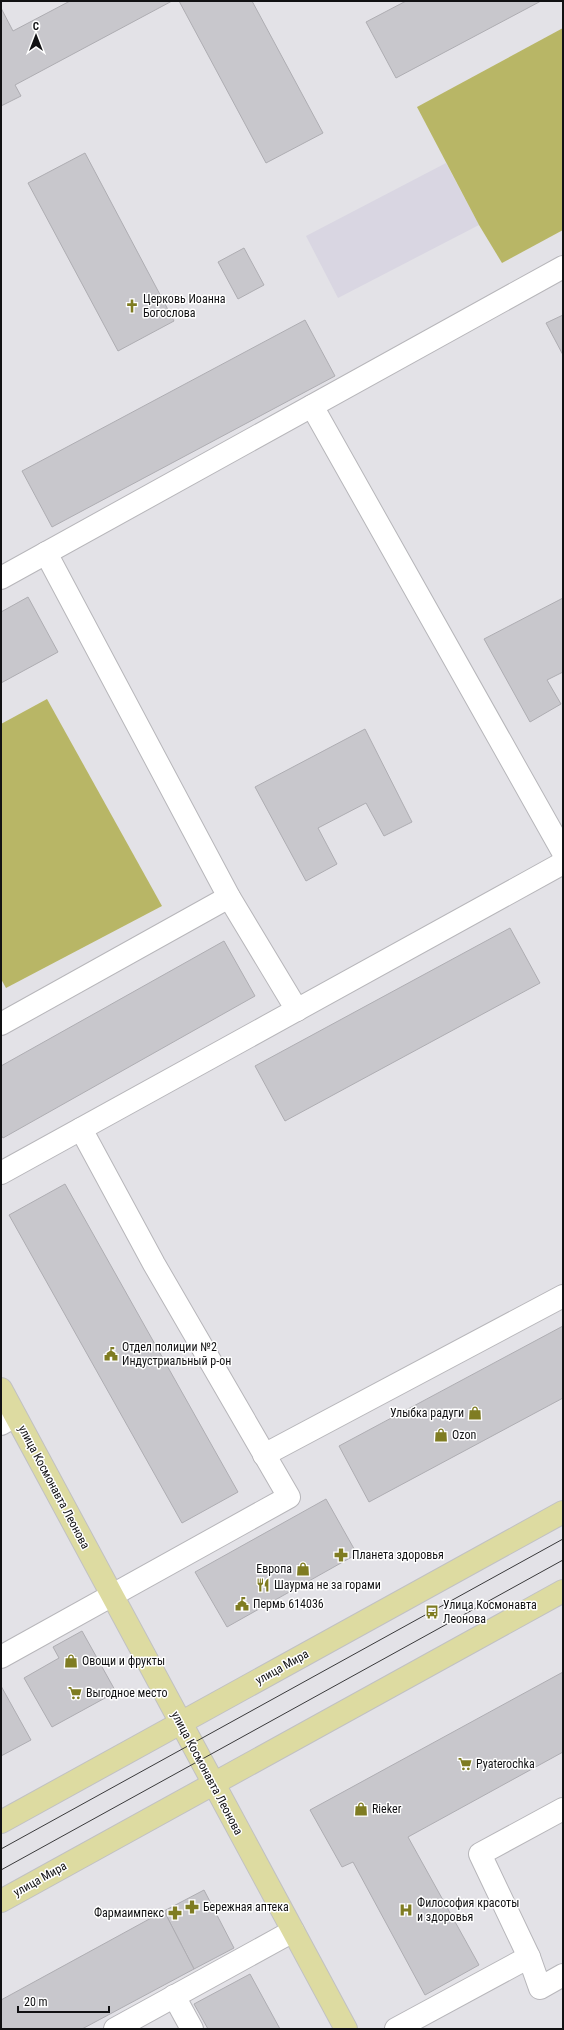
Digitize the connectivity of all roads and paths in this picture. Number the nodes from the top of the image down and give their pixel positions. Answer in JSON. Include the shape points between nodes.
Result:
{"nodes":[{"id":1,"x":563,"y":267,"type":"edge"},
{"id":2,"x":312,"y":406,"type":"junction"},
{"id":3,"x":46,"y":553,"type":"junction"},
{"id":4,"x":1,"y":578,"type":"edge"},
{"id":5,"x":563,"y":852,"type":"edge"},
{"id":6,"x":563,"y":863,"type":"edge"},
{"id":7,"x":230,"y":897,"type":"junction"},
{"id":8,"x":297,"y":1010,"type":"junction"},
{"id":9,"x":2,"y":1021,"type":"edge"},
{"id":10,"x":81,"y":1129,"type":"junction"},
{"id":11,"x":1,"y":1173,"type":"edge"},
{"id":12,"x":563,"y":1296,"type":"edge"},
{"id":13,"x":1,"y":1389,"type":"edge"},
{"id":14,"x":8,"y":1420,"type":"edge"},
{"id":15,"x":264,"y":1455,"type":"junction"},
{"id":16,"x":563,"y":1512,"type":"edge"},
{"id":17,"x":563,"y":1591,"type":"edge"},
{"id":18,"x":111,"y":1594,"type":"junction"},
{"id":19,"x":1,"y":1657,"type":"edge"},
{"id":20,"x":180,"y":1724,"type":"junction"},
{"id":21,"x":213,"y":1784,"type":"junction"},
{"id":22,"x":563,"y":1808,"type":"edge"},
{"id":23,"x":1,"y":1822,"type":"edge"},
{"id":24,"x":1,"y":1900,"type":"edge"},
{"id":25,"x":293,"y":1931,"type":"junction"},
{"id":26,"x":529,"y":1957,"type":"junction"},
{"id":27,"x":563,"y":1975,"type":"edge"},
{"id":28,"x":174,"y":1996,"type":"junction"},
{"id":29,"x":115,"y":2029,"type":"edge"},
{"id":30,"x":192,"y":2029,"type":"edge"},
{"id":31,"x":346,"y":2029,"type":"edge"},
{"id":32,"x":396,"y":2029,"type":"edge"}],
"edges":[{"from":1,"to":2,"type":"lane"},
{"from":2,"to":3,"type":"lane"},
{"from":2,"to":5,"type":"lane"},
{"from":3,"to":4,"type":"lane"},
{"from":3,"to":7,"type":"lane"},
{"from":6,"to":8,"type":"lane"},
{"from":7,"to":8,"type":"lane"},
{"from":7,"to":9,"type":"lane"},
{"from":8,"to":10,"type":"lane"},
{"from":10,"to":11,"type":"lane"},
{"from":10,"to":15,"type":"lane","via":[[154,1264]]},
{"from":12,"to":15,"type":"lane"},
{"from":13,"to":14,"type":"main road","name":"улица Космонавта Леонова"},
{"from":14,"to":18,"type":"main road","name":"улица Космонавта Леонова"},
{"from":15,"to":18,"type":"lane","via":[[289,1497]]},
{"from":16,"to":20,"type":"main road","name":"улица Мира"},
{"from":17,"to":21,"type":"main road","name":"улица Мира"},
{"from":18,"to":19,"type":"lane"},
{"from":18,"to":20,"type":"main road","name":"улица Космонавта Леонова"},
{"from":20,"to":21,"type":"main road","name":"улица Космонавта Леонова"},
{"from":20,"to":23,"type":"main road","name":"улица Мира"},
{"from":21,"to":24,"type":"main road","name":"улица Мира"},
{"from":21,"to":25,"type":"main road","name":"улица Космонавта Леонова"},
{"from":22,"to":26,"type":"lane","via":[[480,1854]]},
{"from":25,"to":28,"type":"lane"},
{"from":25,"to":31,"type":"main road","name":"улица Космонавта Леонова"},
{"from":26,"to":27,"type":"lane","via":[[540,1988]]},
{"from":26,"to":32,"type":"lane"},
{"from":28,"to":29,"type":"lane"},
{"from":28,"to":30,"type":"lane"}]}
